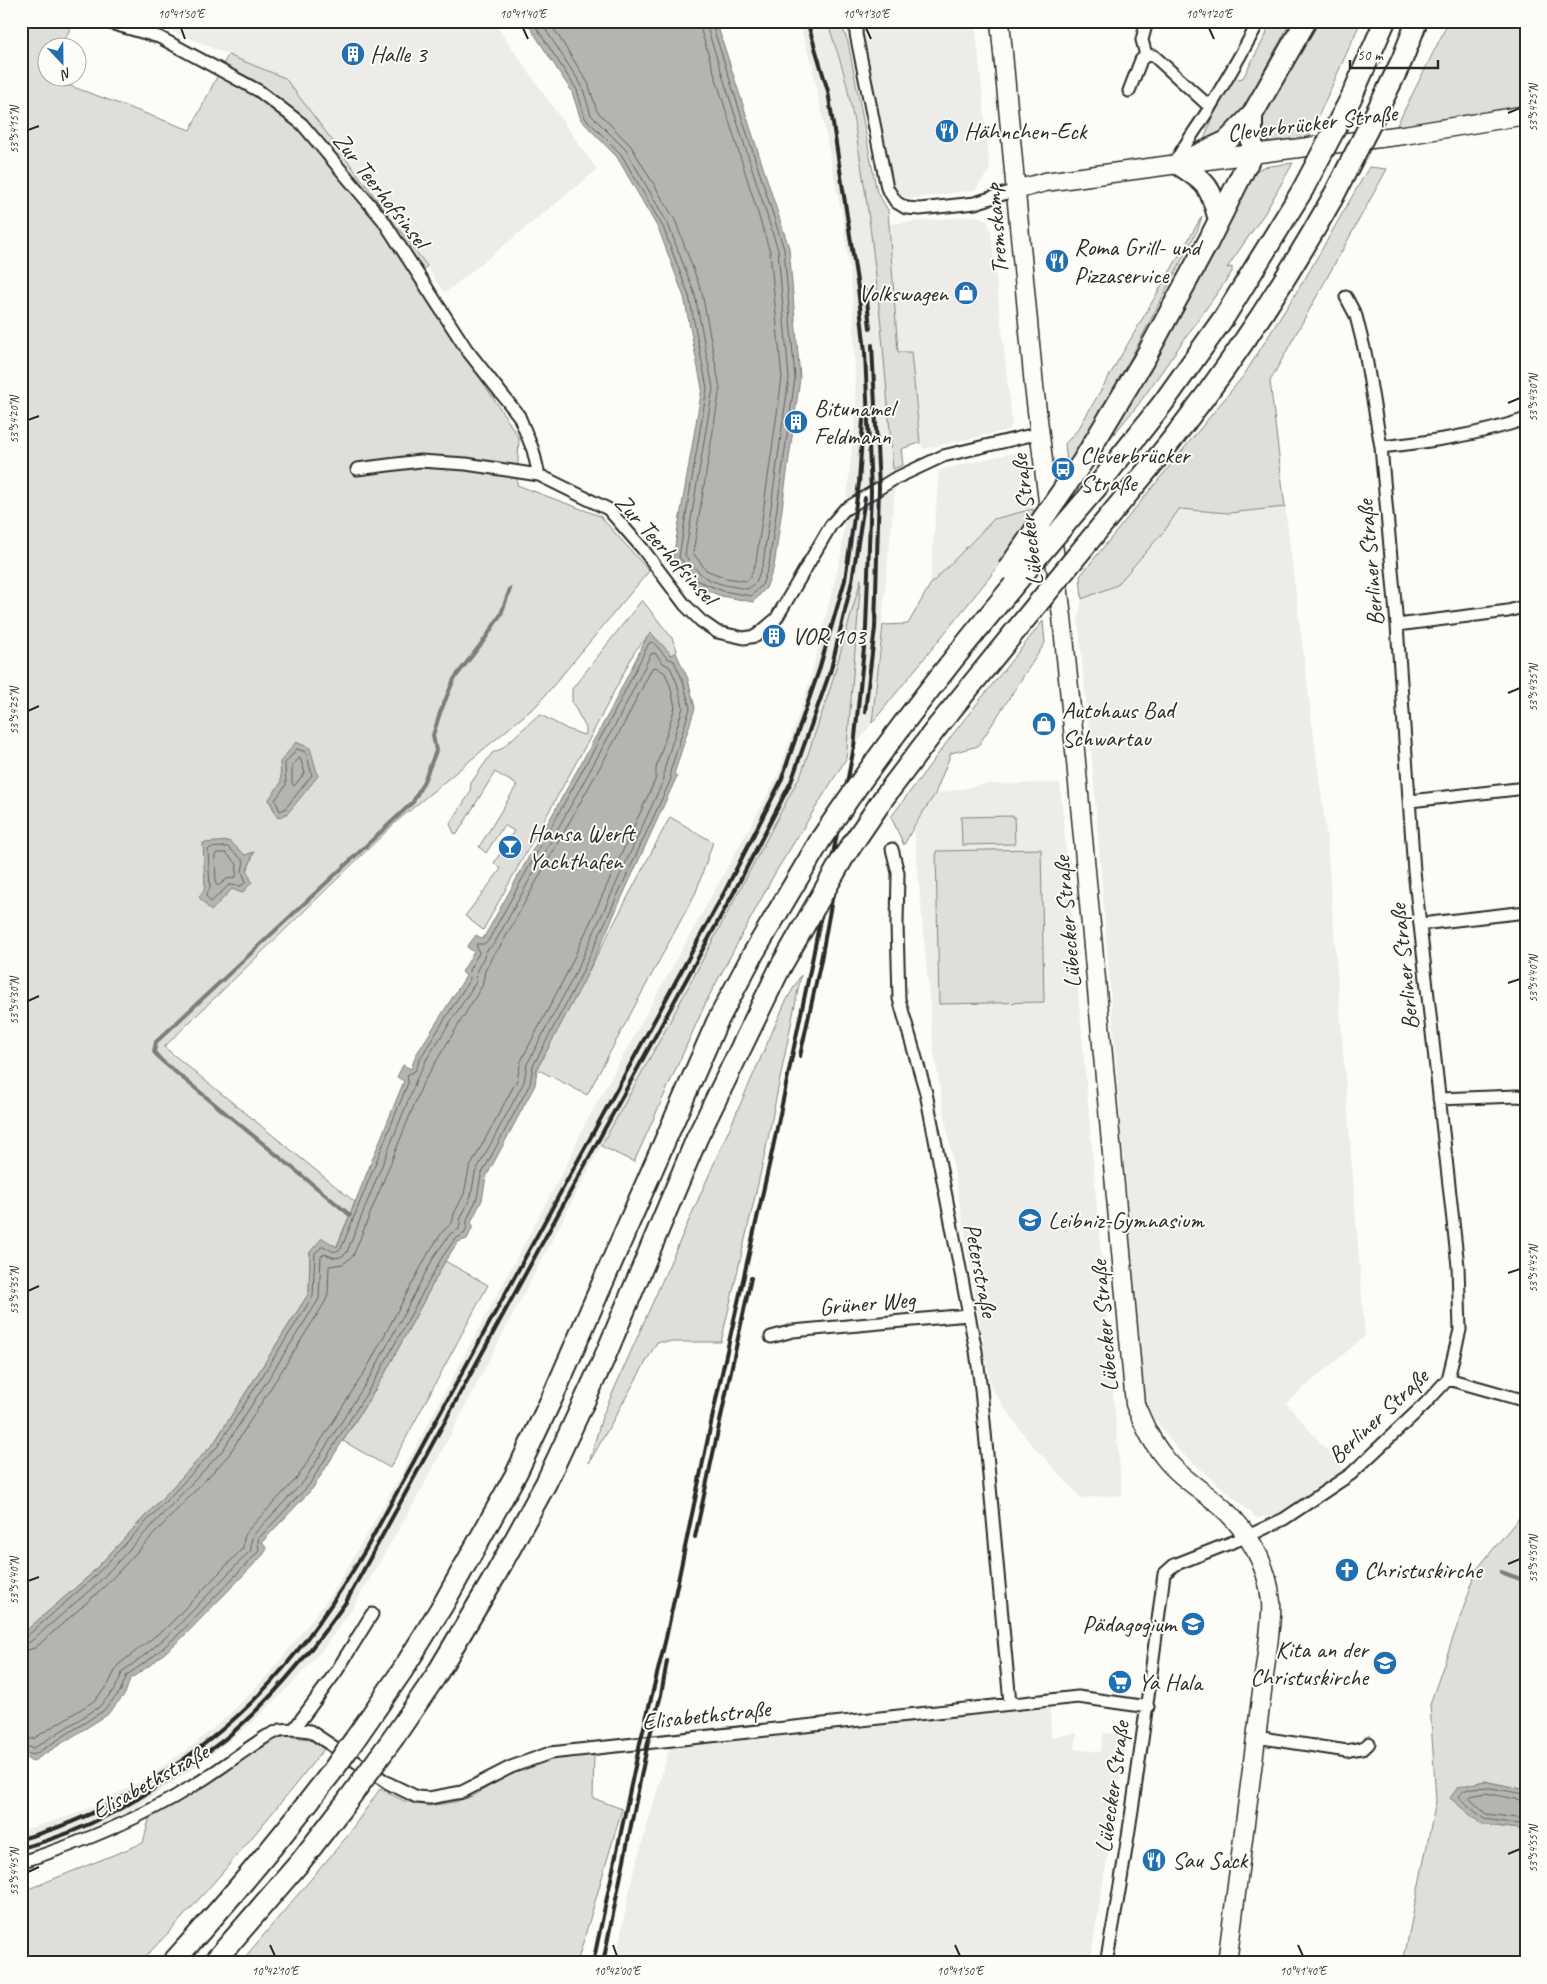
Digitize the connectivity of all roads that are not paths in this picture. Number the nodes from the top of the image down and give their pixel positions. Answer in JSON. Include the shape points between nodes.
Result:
{"nodes":[{"id":1,"x":104,"y":21,"type":"edge"},
{"id":2,"x":857,"y":21,"type":"edge"},
{"id":3,"x":1000,"y":21,"type":"edge"},
{"id":4,"x":1146,"y":21,"type":"edge"},
{"id":5,"x":1259,"y":21,"type":"edge"},
{"id":6,"x":1306,"y":21,"type":"edge"},
{"id":7,"x":1385,"y":21,"type":"edge"},
{"id":8,"x":1417,"y":21,"type":"edge"},
{"id":9,"x":1429,"y":21,"type":"edge"},
{"id":10,"x":1146,"y":55,"type":"junction"},
{"id":11,"x":1402,"y":60,"type":"junction"},
{"id":12,"x":1129,"y":91,"type":"dead end"},
{"id":13,"x":1210,"y":107,"type":"junction"},
{"id":14,"x":1252,"y":115,"type":"junction"},
{"id":15,"x":1526,"y":115,"type":"edge"},
{"id":16,"x":1252,"y":154,"type":"junction"},
{"id":17,"x":1176,"y":164,"type":"junction"},
{"id":18,"x":1016,"y":190,"type":"junction"},
{"id":19,"x":1219,"y":220,"type":"junction"},
{"id":20,"x":1346,"y":297,"type":"dead end"},
{"id":21,"x":1526,"y":419,"type":"edge"},
{"id":22,"x":1040,"y":433,"type":"junction"},
{"id":23,"x":1380,"y":447,"type":"junction"},
{"id":24,"x":357,"y":469,"type":"dead end"},
{"id":25,"x":539,"y":475,"type":"junction"},
{"id":26,"x":999,"y":601,"type":"junction"},
{"id":27,"x":1526,"y":606,"type":"edge"},
{"id":28,"x":1397,"y":625,"type":"junction"},
{"id":29,"x":1526,"y":788,"type":"edge"},
{"id":30,"x":1410,"y":801,"type":"junction"},
{"id":31,"x":892,"y":849,"type":"dead end"},
{"id":32,"x":1526,"y":912,"type":"edge"},
{"id":33,"x":1421,"y":924,"type":"junction"},
{"id":34,"x":1526,"y":1097,"type":"edge"},
{"id":35,"x":1439,"y":1099,"type":"junction"},
{"id":36,"x":968,"y":1315,"type":"junction"},
{"id":37,"x":771,"y":1337,"type":"dead end"},
{"id":38,"x":1448,"y":1379,"type":"junction"},
{"id":39,"x":1526,"y":1401,"type":"edge"},
{"id":40,"x":1248,"y":1536,"type":"junction"},
{"id":41,"x":372,"y":1614,"type":"dead end"},
{"id":42,"x":1010,"y":1704,"type":"junction"},
{"id":43,"x":1148,"y":1707,"type":"junction"},
{"id":44,"x":294,"y":1729,"type":"junction"},
{"id":45,"x":1256,"y":1737,"type":"junction"},
{"id":46,"x":1369,"y":1743,"type":"dead end"},
{"id":47,"x":21,"y":1862,"type":"edge"},
{"id":48,"x":172,"y":1963,"type":"edge"},
{"id":49,"x":213,"y":1963,"type":"edge"},
{"id":50,"x":1106,"y":1963,"type":"edge"},
{"id":51,"x":1227,"y":1963,"type":"edge"}],
"edges":[{"from":1,"to":25,"type":"street","name":"Zur Teerhofsinsel","via":[[158,37],[259,91],[302,124],[383,220],[467,350],[518,416],[533,450]]},
{"from":2,"to":18,"type":"street","via":[[856,34],[885,179],[896,202],[906,208],[930,208],[975,203]]},
{"from":3,"to":18,"type":"main road","name":"Tremskamp"},
{"from":4,"to":10,"type":"street","via":[[1142,40]]},
{"from":5,"to":13,"type":"street"},
{"from":6,"to":14,"type":"highway"},
{"from":7,"to":26,"type":"highway","bridge":true,"via":[[1351,98],[1302,191],[1225,316],[1096,488]]},
{"from":8,"to":11,"type":"highway"},
{"from":9,"to":11,"type":"highway"},
{"from":10,"to":12,"type":"street"},
{"from":10,"to":13,"type":"street","via":[[1154,56]]},
{"from":11,"to":49,"type":"highway","bridge":true,"via":[[1304,249],[1246,338],[1182,427],[938,726],[843,858],[780,968],[696,1138],[603,1361],[546,1483],[490,1585],[435,1676],[348,1800],[301,1861]]},
{"from":13,"to":17,"type":"street","via":[[1182,147]]},
{"from":14,"to":16,"type":"highway"},
{"from":14,"to":17,"type":"highway","via":[[1227,140]]},
{"from":15,"to":16,"type":"main road","name":"Cleverbrücker Straße","via":[[1404,135]]},
{"from":16,"to":17,"type":"main road","name":"Cleverbrücker Straße"},
{"from":16,"to":19,"type":"highway"},
{"from":17,"to":18,"type":"main road","name":"Cleverbrücker Straße","via":[[1044,182]]},
{"from":17,"to":19,"type":"highway","via":[[1200,178],[1210,189]]},
{"from":18,"to":22,"type":"main road","name":"Tremskamp"},
{"from":19,"to":26,"type":"highway","bridge":true,"via":[[1146,356],[1083,462],[1008,569]]},
{"from":20,"to":23,"type":"street","name":"Berliner Straße","via":[[1356,316],[1365,352]]},
{"from":21,"to":23,"type":"street","via":[[1471,435]]},
{"from":22,"to":25,"type":"street","name":"Zur Teerhofsinsel","via":[[942,456],[887,483],[844,510],[831,525],[776,619],[756,636],[744,638],[717,632],[702,621],[685,605],[608,510]]},
{"from":22,"to":40,"type":"main road","name":"Lübecker Straße","via":[[1072,718],[1135,1404],[1148,1434],[1164,1458],[1225,1510]]},
{"from":23,"to":28,"type":"street","name":"Berliner Straße"},
{"from":24,"to":25,"type":"street","name":"Zur Teerhofsinsel","via":[[420,461]]},
{"from":26,"to":48,"type":"highway","bridge":true,"via":[[859,782],[820,839],[752,954],[717,1022],[516,1474],[444,1603],[402,1671],[331,1773],[277,1844]]},
{"from":27,"to":28,"type":"street"},
{"from":28,"to":30,"type":"street","name":"Berliner Straße"},
{"from":29,"to":30,"type":"street"},
{"from":30,"to":33,"type":"street","name":"Berliner Straße"},
{"from":31,"to":36,"type":"street","name":"Peterstraße","via":[[898,873],[899,998],[926,1093]]},
{"from":32,"to":33,"type":"street"},
{"from":33,"to":35,"type":"street","name":"Berliner Straße"},
{"from":34,"to":35,"type":"street"},
{"from":35,"to":38,"type":"street","name":"Berliner Straße","via":[[1458,1266],[1460,1330]]},
{"from":36,"to":37,"type":"street","name":"Grüner Weg","via":[[793,1331]]},
{"from":36,"to":42,"type":"street","name":"Peterstraße","via":[[981,1389]]},
{"from":38,"to":39,"type":"street"},
{"from":38,"to":40,"type":"street","name":"Berliner Straße","via":[[1351,1474],[1284,1519]]},
{"from":40,"to":43,"type":"street","name":"Lübecker Straße","via":[[1174,1565],[1164,1574]]},
{"from":40,"to":45,"type":"main road","via":[[1268,1584],[1271,1605]]},
{"from":41,"to":44,"type":"street","via":[[336,1672]]},
{"from":42,"to":43,"type":"street","name":"Elisabethstraße","via":[[1078,1696]]},
{"from":42,"to":44,"type":"street","name":"Elisabethstraße","via":[[550,1753],[511,1767],[462,1792],[429,1798],[417,1797],[388,1784],[310,1731]]},
{"from":43,"to":50,"type":"street","name":"Lübecker Straße"},
{"from":44,"to":47,"type":"street","name":"Elisabethstraße","via":[[266,1736],[193,1786],[133,1820]]},
{"from":45,"to":46,"type":"street","via":[[1347,1750],[1367,1747]]},
{"from":45,"to":51,"type":"main road"}]}
